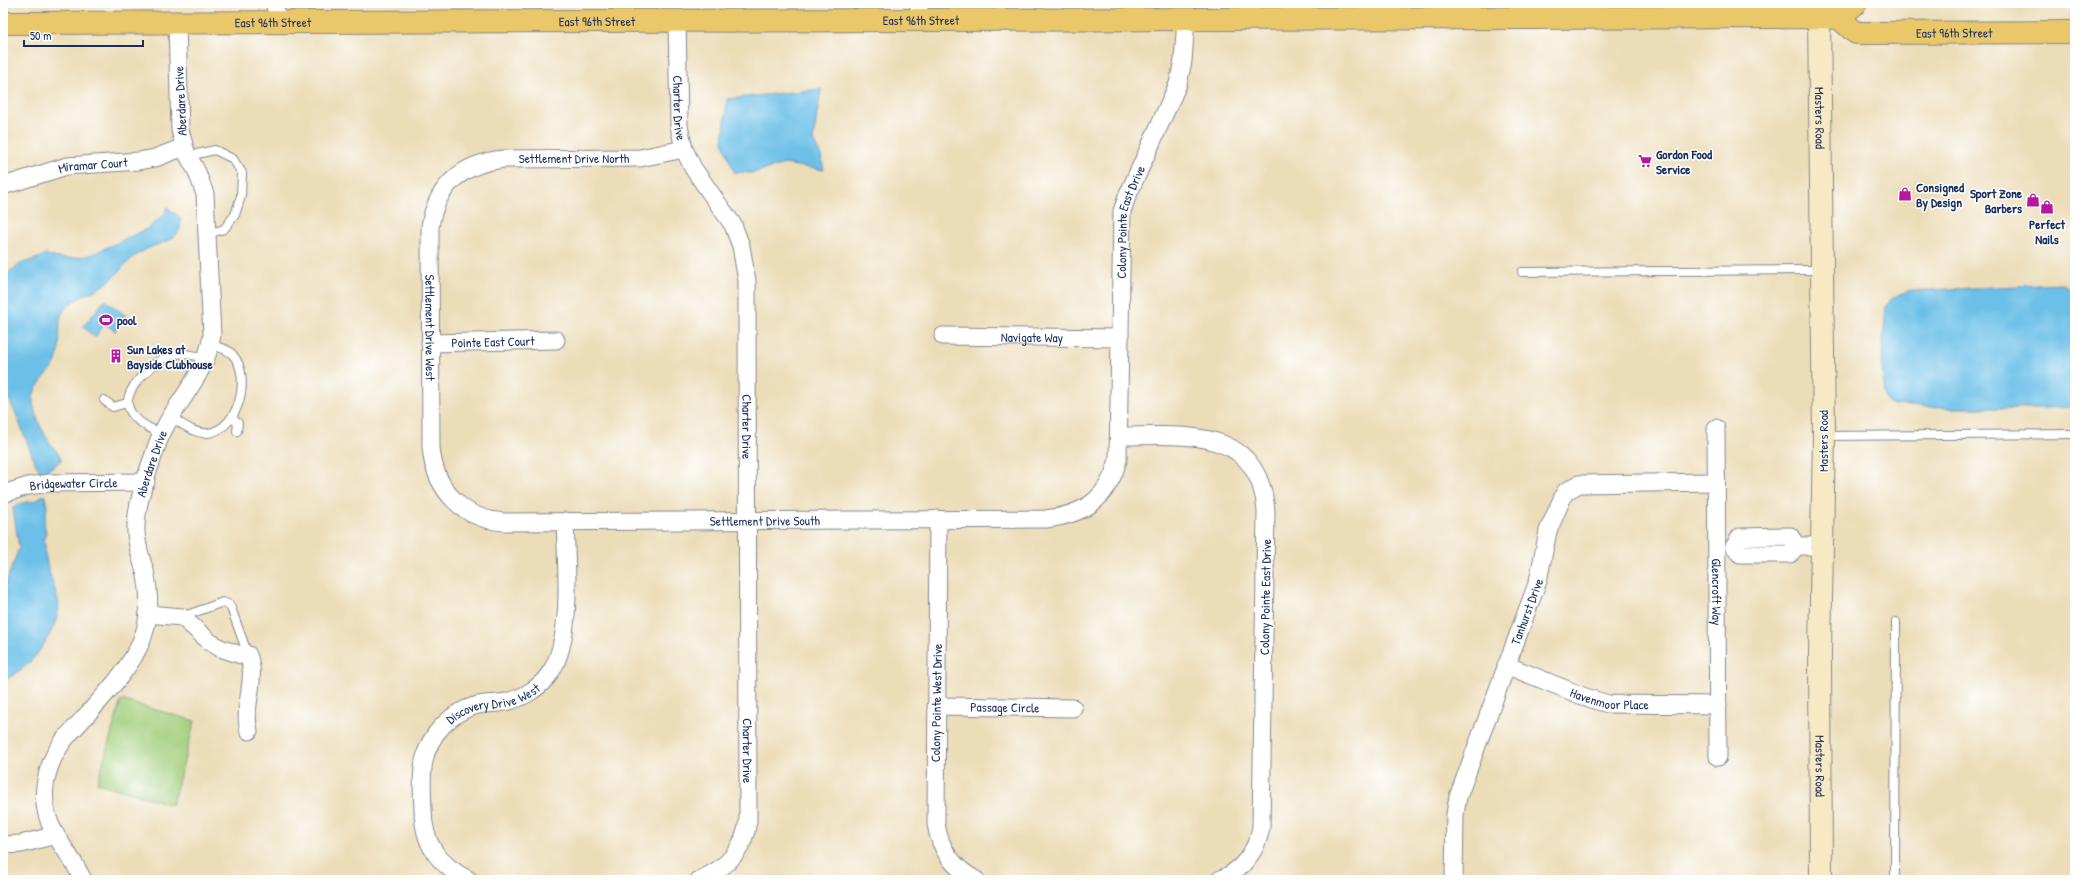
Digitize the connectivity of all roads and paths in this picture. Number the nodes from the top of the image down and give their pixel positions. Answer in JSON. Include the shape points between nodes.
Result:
{"nodes":[{"id":1,"x":1856,"y":3,"type":"edge"},
{"id":2,"x":919,"y":12,"type":"edge"},
{"id":3,"x":276,"y":13,"type":"edge"},
{"id":4,"x":1826,"y":13,"type":"edge"},
{"id":5,"x":1186,"y":19,"type":"junction"},
{"id":6,"x":677,"y":20,"type":"junction"},
{"id":7,"x":3,"y":23,"type":"edge"},
{"id":8,"x":177,"y":23,"type":"junction"},
{"id":9,"x":2075,"y":32,"type":"edge"},
{"id":10,"x":684,"y":149,"type":"junction"},
{"id":11,"x":186,"y":151,"type":"junction"},
{"id":12,"x":465,"y":170,"type":"joint"},
{"id":13,"x":3,"y":186,"type":"edge"},
{"id":14,"x":208,"y":234,"type":"junction"},
{"id":15,"x":1821,"y":270,"type":"junction"},
{"id":16,"x":1522,"y":272,"type":"dead end"},
{"id":17,"x":943,"y":336,"type":"dead end"},
{"id":18,"x":1120,"y":338,"type":"junction"},
{"id":19,"x":556,"y":340,"type":"dead end"},
{"id":20,"x":430,"y":343,"type":"junction"},
{"id":21,"x":209,"y":353,"type":"junction"},
{"id":22,"x":104,"y":400,"type":"dead end"},
{"id":23,"x":127,"y":403,"type":"junction"},
{"id":24,"x":171,"y":417,"type":"junction"},
{"id":25,"x":232,"y":418,"type":"junction"},
{"id":26,"x":1716,"y":428,"type":"dead end"},
{"id":27,"x":237,"y":431,"type":"dead end"},
{"id":28,"x":162,"y":434,"type":"junction"},
{"id":29,"x":2075,"y":434,"type":"edge"},
{"id":30,"x":1120,"y":436,"type":"junction"},
{"id":31,"x":1824,"y":436,"type":"junction"},
{"id":32,"x":146,"y":482,"type":"junction"},
{"id":33,"x":1716,"y":482,"type":"junction"},
{"id":34,"x":3,"y":494,"type":"edge"},
{"id":35,"x":447,"y":494,"type":"joint"},
{"id":36,"x":1087,"y":505,"type":"joint"},
{"id":37,"x":938,"y":519,"type":"junction"},
{"id":38,"x":565,"y":521,"type":"junction"},
{"id":39,"x":748,"y":521,"type":"junction"},
{"id":40,"x":1822,"y":546,"type":"junction"},
{"id":41,"x":1717,"y":547,"type":"junction"},
{"id":42,"x":148,"y":614,"type":"junction"},
{"id":43,"x":182,"y":617,"type":"junction"},
{"id":44,"x":1896,"y":622,"type":"dead end"},
{"id":45,"x":248,"y":655,"type":"junction"},
{"id":46,"x":1506,"y":665,"type":"junction"},
{"id":47,"x":1718,"y":705,"type":"junction"},
{"id":48,"x":936,"y":706,"type":"junction"},
{"id":49,"x":1073,"y":708,"type":"dead end"},
{"id":50,"x":248,"y":731,"type":"dead end"},
{"id":51,"x":1718,"y":757,"type":"dead end"},
{"id":52,"x":56,"y":835,"type":"junction"},
{"id":53,"x":3,"y":845,"type":"edge"},
{"id":54,"x":463,"y":877,"type":"edge"},
{"id":55,"x":972,"y":878,"type":"edge"},
{"id":56,"x":84,"y":880,"type":"edge"},
{"id":57,"x":700,"y":880,"type":"edge"},
{"id":58,"x":1219,"y":880,"type":"edge"},
{"id":59,"x":1454,"y":880,"type":"edge"},
{"id":60,"x":1821,"y":880,"type":"edge"},
{"id":61,"x":1895,"y":880,"type":"edge"}],
"edges":[{"from":1,"to":4,"type":"main road"},
{"from":2,"to":5,"type":"main road","name":"East 96th Street"},
{"from":2,"to":6,"type":"main road","name":"East 96th Street"},
{"from":3,"to":6,"type":"main road","name":"East 96th Street"},
{"from":3,"to":8,"type":"main road","name":"East 96th Street"},
{"from":4,"to":5,"type":"main road","name":"East 96th Street"},
{"from":4,"to":9,"type":"main road","name":"East 96th Street","via":[[1856,33]]},
{"from":4,"to":15,"type":"street","name":"Masters Road"},
{"from":5,"to":18,"type":"street","name":"Colony Pointe East Drive","via":[[1183,61],[1178,84],[1122,211]]},
{"from":6,"to":10,"type":"street","name":"Charter Drive","via":[[679,126]]},
{"from":7,"to":8,"type":"main road","name":"East 96th Street"},
{"from":8,"to":11,"type":"street","name":"Aberdare Drive","via":[[179,123]]},
{"from":10,"to":12,"type":"street","name":"Settlement Drive North","via":[[640,158],[504,159],[486,161]]},
{"from":10,"to":39,"type":"street","name":"Charter Drive","via":[[693,168],[733,225],[744,260]]},
{"from":11,"to":13,"type":"street","name":"Miramar Court","via":[[139,161],[67,166]]},
{"from":11,"to":14,"type":"street","name":"Aberdare Drive","via":[[205,194]]},
{"from":11,"to":14,"type":"lane","via":[[215,150],[233,159],[242,173],[241,196],[235,215],[224,229]]},
{"from":12,"to":20,"type":"street","name":"Settlement Drive West","via":[[443,191],[436,203],[431,221]]},
{"from":14,"to":21,"type":"street","name":"Aberdare Drive","via":[[213,325]]},
{"from":15,"to":16,"type":"lane"},
{"from":15,"to":31,"type":"street","name":"Masters Road"},
{"from":17,"to":18,"type":"street","name":"Navigate Way"},
{"from":18,"to":30,"type":"street","name":"Colony Pointe East Drive"},
{"from":19,"to":20,"type":"street","name":"Pointe East Court"},
{"from":20,"to":35,"type":"street","name":"Settlement Drive West","via":[[431,453],[436,475]]},
{"from":21,"to":23,"type":"lane","via":[[176,354],[163,359],[141,377],[129,392]]},
{"from":21,"to":24,"type":"street","name":"Aberdare Drive"},
{"from":21,"to":25,"type":"lane","via":[[232,354],[239,367],[240,396]]},
{"from":22,"to":23,"type":"lane","via":[[113,406]]},
{"from":23,"to":28,"type":"lane","via":[[133,416]]},
{"from":24,"to":25,"type":"lane","via":[[207,436]]},
{"from":24,"to":28,"type":"street","name":"Aberdare Drive"},
{"from":25,"to":27,"type":"lane","via":[[238,423]]},
{"from":26,"to":33,"type":"street","name":"Glencroft Way"},
{"from":28,"to":32,"type":"street","name":"Aberdare Drive"},
{"from":29,"to":31,"type":"lane"},
{"from":30,"to":36,"type":"street","name":"Colony Pointe East Drive","via":[[1114,475],[1101,495]]},
{"from":30,"to":58,"type":"street","name":"Colony Pointe East Drive","via":[[1194,436],[1212,439],[1234,449],[1247,461],[1257,474],[1263,490],[1266,518],[1262,817],[1256,846],[1241,867]]},
{"from":31,"to":40,"type":"street","name":"Masters Road"},
{"from":32,"to":34,"type":"street","name":"Bridgewater Circle","via":[[50,483],[28,486]]},
{"from":32,"to":42,"type":"street","name":"Aberdare Drive","via":[[138,511],[136,533],[148,587]]},
{"from":33,"to":41,"type":"street","name":"Glencroft Way"},
{"from":33,"to":46,"type":"street","name":"Tanhurst Drive","via":[[1586,484],[1569,488],[1561,498],[1548,531],[1540,575]]},
{"from":35,"to":38,"type":"street","name":"Settlement Drive South","via":[[462,508],[481,518],[499,522]]},
{"from":36,"to":37,"type":"street","name":"Settlement Drive South","via":[[1069,516],[1046,519]]},
{"from":37,"to":39,"type":"street","name":"Settlement Drive South"},
{"from":37,"to":48,"type":"street","name":"Colony Pointe West Drive"},
{"from":38,"to":39,"type":"street","name":"Settlement Drive South"},
{"from":38,"to":54,"type":"street","name":"Discovery Drive West","via":[[565,632],[558,661],[545,680],[528,694],[507,702],[478,705],[454,716],[434,737],[426,753],[422,776],[425,831],[435,854]]},
{"from":39,"to":57,"type":"street","name":"Charter Drive","via":[[749,812],[746,832],[738,850],[724,867]]},
{"from":40,"to":41,"type":"street","via":[[1797,546],[1790,554],[1740,554],[1734,547]]},
{"from":40,"to":60,"type":"street","name":"Masters Road"},
{"from":41,"to":47,"type":"street","name":"Glencroft Way"},
{"from":42,"to":43,"type":"street"},
{"from":42,"to":52,"type":"street","name":"Aberdare Drive","via":[[143,636],[132,660],[64,740],[50,765],[45,786],[45,802],[47,816]]},
{"from":43,"to":45,"type":"street","via":[[220,648]]},
{"from":43,"to":45,"type":"lane","via":[[224,602],[230,605]]},
{"from":44,"to":61,"type":"lane"},
{"from":45,"to":50,"type":"street","via":[[252,672],[246,706]]},
{"from":46,"to":47,"type":"street","name":"Havenmoor Place","via":[[1608,704]]},
{"from":46,"to":59,"type":"street","name":"Tanhurst Drive","via":[[1458,797],[1455,814]]},
{"from":47,"to":51,"type":"street","name":"Glencroft Way"},
{"from":48,"to":49,"type":"street","name":"Passage Circle"},
{"from":48,"to":55,"type":"street","name":"Colony Pointe West Drive","via":[[936,829],[942,847],[950,859]]},
{"from":52,"to":53,"type":"street","via":[[21,844]]},
{"from":52,"to":56,"type":"street","name":"Aberdare Drive"}]}
